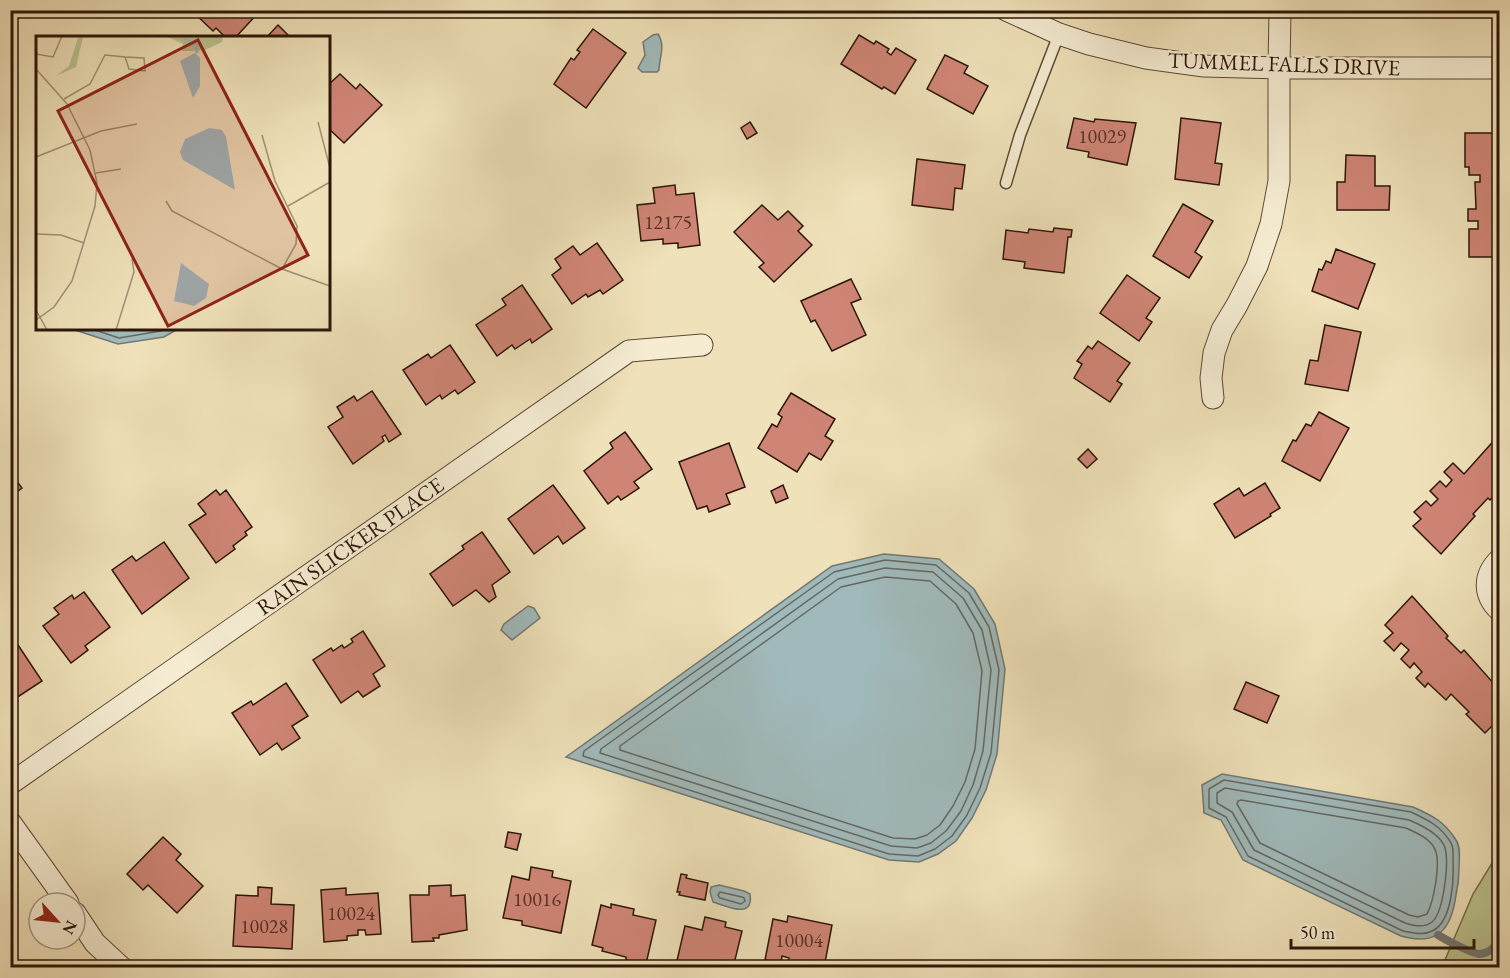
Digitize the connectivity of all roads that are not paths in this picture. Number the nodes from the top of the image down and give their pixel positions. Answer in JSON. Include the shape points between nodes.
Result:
{"nodes":[{"id":1,"x":1006,"y":10,"type":"edge"},
{"id":2,"x":1280,"y":10,"type":"edge"},
{"id":3,"x":1059,"y":34,"type":"junction"},
{"id":4,"x":1279,"y":68,"type":"junction"},
{"id":5,"x":1500,"y":68,"type":"edge"},
{"id":6,"x":1006,"y":183,"type":"dead end"},
{"id":7,"x":702,"y":345,"type":"dead end"},
{"id":8,"x":1213,"y":398,"type":"dead end"},
{"id":9,"x":1500,"y":559,"type":"edge"},
{"id":10,"x":1500,"y":611,"type":"edge"},
{"id":11,"x":10,"y":784,"type":"edge"},
{"id":12,"x":10,"y":822,"type":"edge"},
{"id":13,"x":59,"y":891,"type":"edge"},
{"id":14,"x":87,"y":931,"type":"edge"},
{"id":15,"x":122,"y":968,"type":"edge"}],
"edges":[{"from":1,"to":3,"type":"street","name":"TUMMEL FALLS DRIVE"},
{"from":2,"to":4,"type":"street"},
{"from":3,"to":4,"type":"street","name":"TUMMEL FALLS DRIVE","via":[[1146,58],[1204,66]]},
{"from":3,"to":6,"type":"lane"},
{"from":4,"to":5,"type":"street","name":"TUMMEL FALLS DRIVE"},
{"from":4,"to":8,"type":"street","via":[[1279,181],[1271,224],[1257,266],[1222,330],[1214,353]]},
{"from":7,"to":11,"type":"street","name":"RAIN SLICKER PLACE","via":[[629,351]]},
{"from":9,"to":10,"type":"street","via":[[1492,566],[1487,582],[1489,596]]},
{"from":12,"to":13,"type":"street"},
{"from":14,"to":15,"type":"street"}]}
